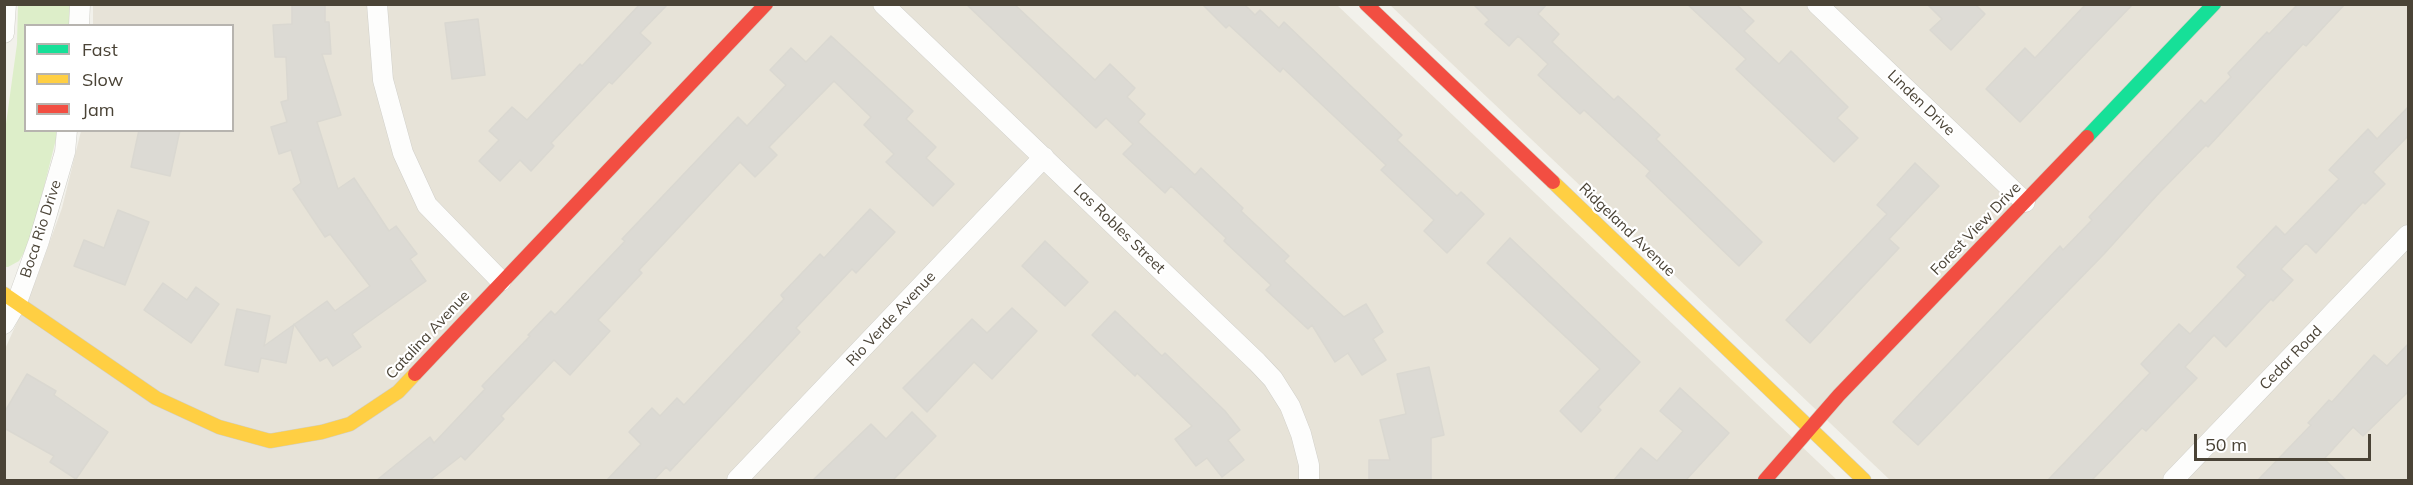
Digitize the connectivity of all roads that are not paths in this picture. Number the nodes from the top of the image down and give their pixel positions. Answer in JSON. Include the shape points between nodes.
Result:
{"nodes":[{"id":1,"x":6,"y":4,"type":"edge"},
{"id":2,"x":80,"y":4,"type":"edge"},
{"id":3,"x":376,"y":4,"type":"edge"},
{"id":4,"x":766,"y":4,"type":"edge"},
{"id":5,"x":884,"y":4,"type":"edge"},
{"id":6,"x":1366,"y":4,"type":"edge"},
{"id":7,"x":1817,"y":4,"type":"edge"},
{"id":8,"x":2214,"y":4,"type":"edge"},
{"id":9,"x":79,"y":24,"type":"edge"},
{"id":10,"x":4,"y":33,"type":"edge"},
{"id":11,"x":68,"y":132,"type":"edge"},
{"id":12,"x":1044,"y":157,"type":"junction"},
{"id":13,"x":2025,"y":202,"type":"junction"},
{"id":14,"x":2409,"y":235,"type":"edge"},
{"id":15,"x":501,"y":281,"type":"junction"},
{"id":16,"x":11,"y":298,"type":"edge"},
{"id":17,"x":4,"y":324,"type":"edge"},
{"id":18,"x":1810,"y":427,"type":"junction"},
{"id":19,"x":737,"y":480,"type":"edge"},
{"id":20,"x":1309,"y":480,"type":"edge"},
{"id":21,"x":1765,"y":480,"type":"edge"},
{"id":22,"x":1864,"y":480,"type":"edge"},
{"id":23,"x":2173,"y":480,"type":"edge"}],
"edges":[{"from":1,"to":10,"type":"street"},
{"from":2,"to":9,"type":"street"},
{"from":3,"to":15,"type":"street","via":[[383,80],[403,153],[427,205]]},
{"from":4,"to":15,"type":"street","name":"Catalina Avenue"},
{"from":5,"to":12,"type":"street","name":"Las Robles Street"},
{"from":6,"to":18,"type":"street","name":"Ridgeland Avenue"},
{"from":7,"to":13,"type":"street","name":"Linden Drive"},
{"from":8,"to":13,"type":"street","name":"Forest View Drive"},
{"from":11,"to":16,"type":"street","name":"Boca Rio Drive","via":[[39,241]]},
{"from":12,"to":19,"type":"street","name":"Rio Verde Avenue"},
{"from":12,"to":20,"type":"street","name":"Las Robles Street","via":[[1273,379],[1301,434]]},
{"from":13,"to":18,"type":"street","name":"Forest View Drive"},
{"from":14,"to":23,"type":"street","name":"Cedar Road"},
{"from":15,"to":16,"type":"street","name":"Catalina Avenue","via":[[398,392],[350,424],[270,441],[219,427],[156,398]]},
{"from":16,"to":17,"type":"street","name":"Boca Rio Drive"},
{"from":18,"to":21,"type":"street","name":"Forest View Drive"},
{"from":18,"to":22,"type":"street","name":"Ridgeland Avenue"}]}
